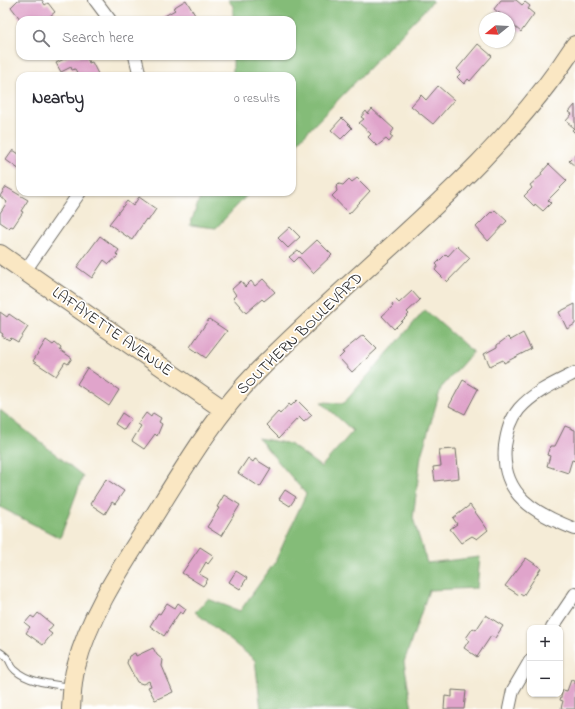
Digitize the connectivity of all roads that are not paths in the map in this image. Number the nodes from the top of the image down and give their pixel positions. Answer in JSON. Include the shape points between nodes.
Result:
{"nodes":[{"id":1,"x":95,"y":0,"type":"edge"},
{"id":2,"x":107,"y":16,"type":"edge"},
{"id":3,"x":575,"y":45,"type":"edge"},
{"id":4,"x":137,"y":60,"type":"edge"},
{"id":5,"x":139,"y":72,"type":"edge"},
{"id":6,"x":77,"y":196,"type":"edge"},
{"id":7,"x":0,"y":254,"type":"edge"},
{"id":8,"x":25,"y":271,"type":"junction"},
{"id":9,"x":575,"y":374,"type":"edge"},
{"id":10,"x":224,"y":410,"type":"junction"},
{"id":11,"x":575,"y":529,"type":"edge"},
{"id":12,"x":575,"y":594,"type":"edge"},
{"id":13,"x":554,"y":625,"type":"edge"},
{"id":14,"x":0,"y":652,"type":"edge"},
{"id":15,"x":527,"y":667,"type":"edge"},
{"id":16,"x":73,"y":688,"type":"junction"},
{"id":17,"x":71,"y":709,"type":"edge"},
{"id":18,"x":509,"y":709,"type":"edge"}],
"edges":[{"from":1,"to":2,"type":"street"},
{"from":3,"to":10,"type":"main road","name":"SOUTHERN BOULEVARD","via":[[502,138],[385,253],[258,370]]},
{"from":4,"to":5,"type":"street"},
{"from":6,"to":8,"type":"street"},
{"from":7,"to":8,"type":"main road","name":"LAFAYETTE AVENUE"},
{"from":8,"to":10,"type":"main road","name":"LAFAYETTE AVENUE"},
{"from":9,"to":11,"type":"street","via":[[529,399],[518,410],[511,421],[505,448],[508,477],[515,492],[537,512]]},
{"from":10,"to":16,"type":"main road","name":"SOUTHERN BOULEVARD","via":[[120,570],[99,607],[76,665]]},
{"from":12,"to":13,"type":"street"},
{"from":14,"to":16,"type":"lane","via":[[8,657],[14,670],[32,680]]},
{"from":15,"to":18,"type":"street","via":[[513,690]]},
{"from":16,"to":17,"type":"main road","name":"SOUTHERN BOULEVARD"}]}
